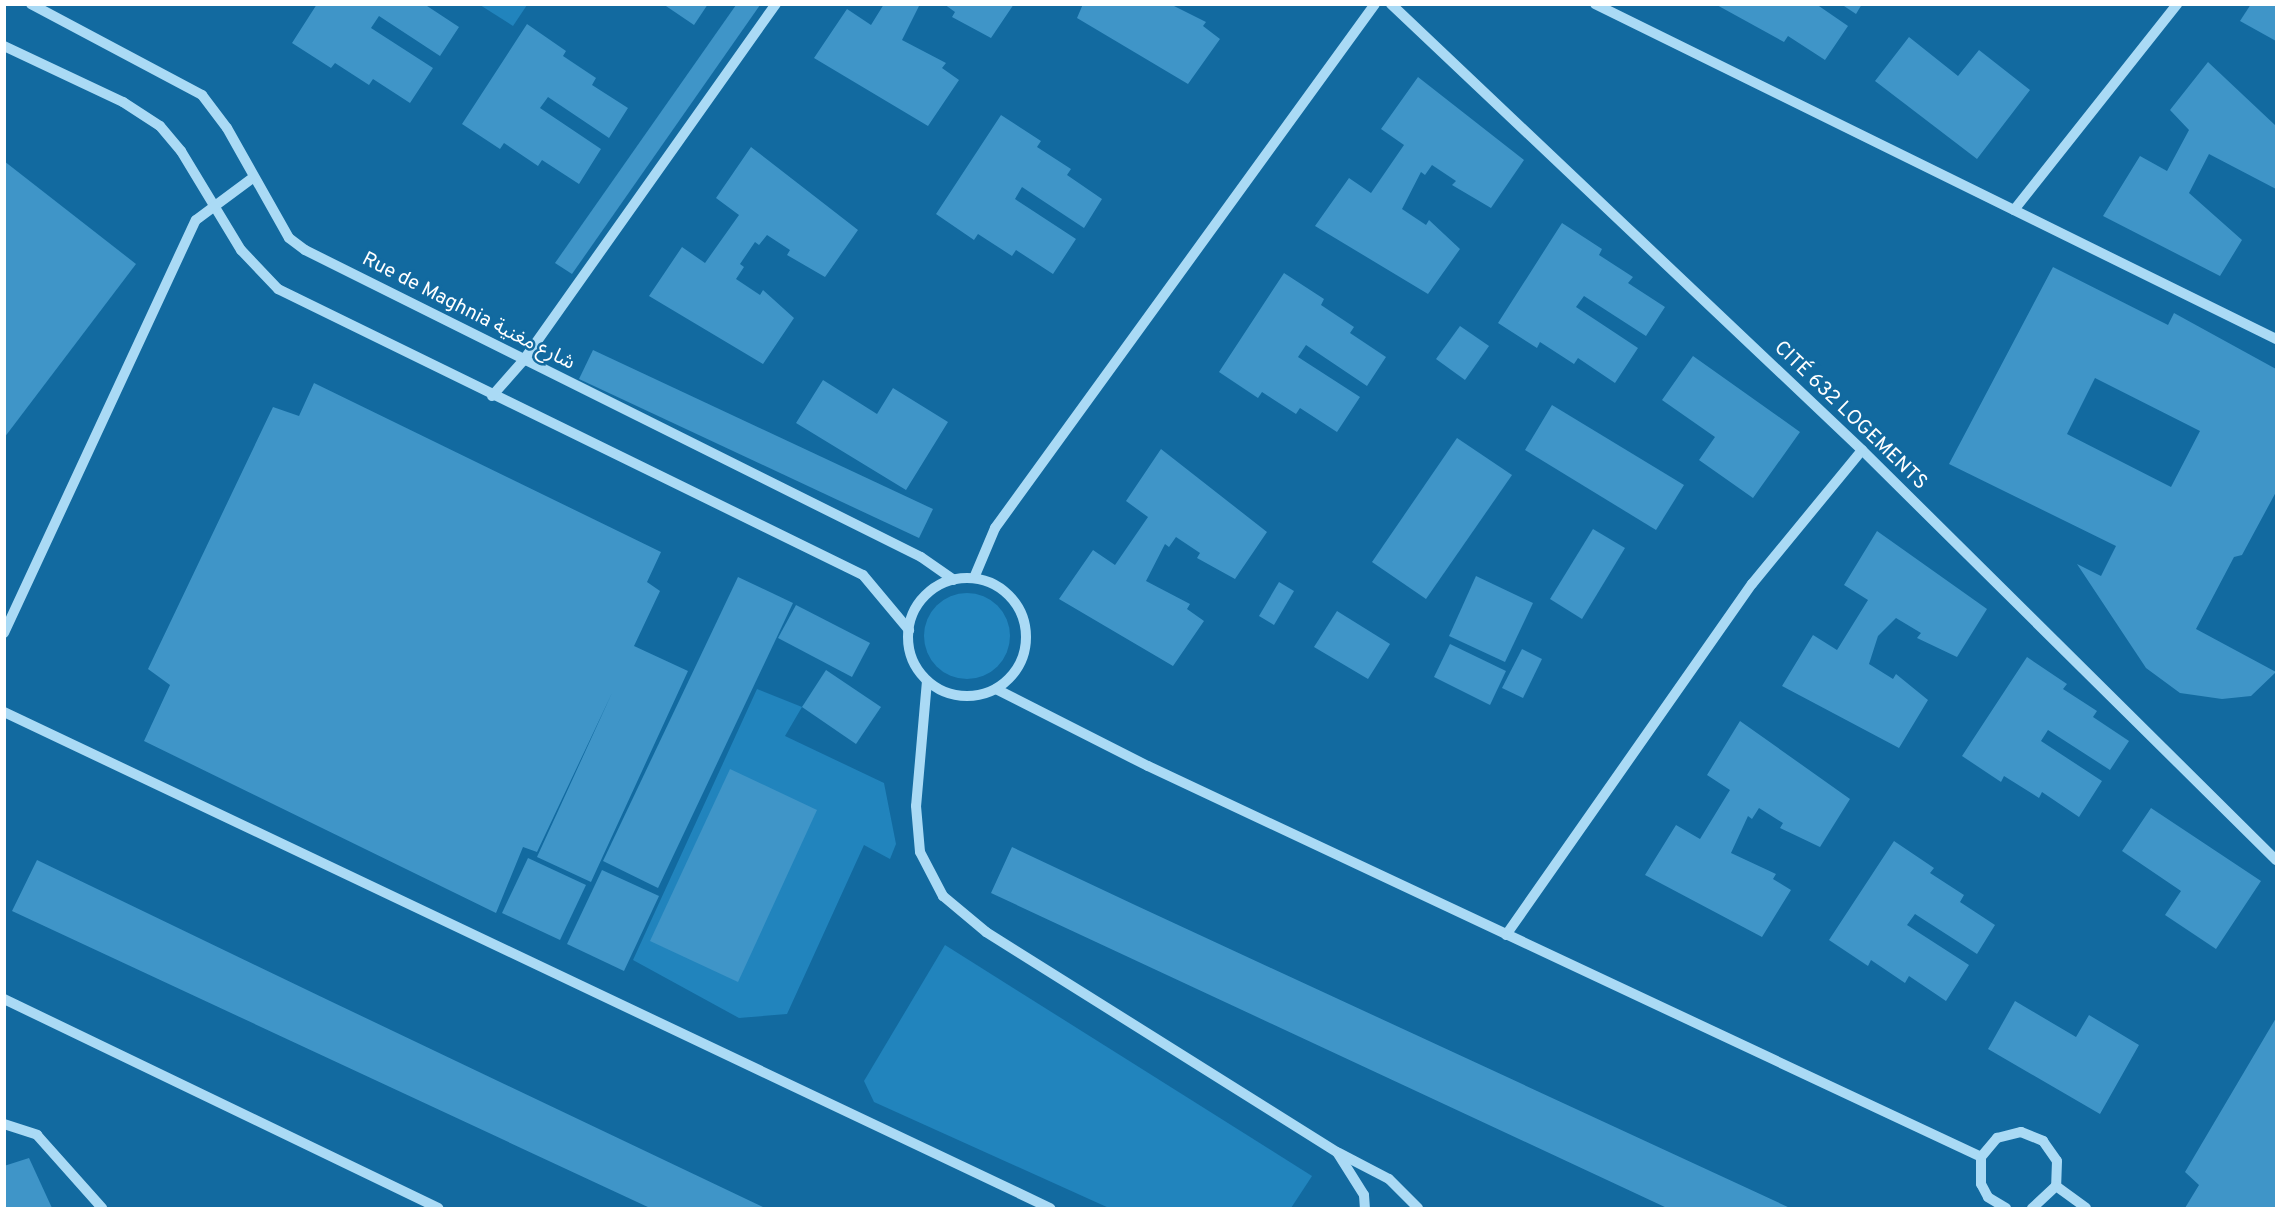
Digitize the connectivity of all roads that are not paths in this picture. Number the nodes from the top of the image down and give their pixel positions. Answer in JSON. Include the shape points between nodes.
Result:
{"nodes":[{"id":1,"x":31,"y":4,"type":"edge"},
{"id":2,"x":776,"y":4,"type":"edge"},
{"id":3,"x":1375,"y":4,"type":"edge"},
{"id":4,"x":1391,"y":4,"type":"edge"},
{"id":5,"x":1594,"y":4,"type":"edge"},
{"id":6,"x":2177,"y":4,"type":"edge"},
{"id":7,"x":4,"y":46,"type":"edge"},
{"id":8,"x":254,"y":177,"type":"junction"},
{"id":9,"x":212,"y":204,"type":"junction"},
{"id":10,"x":2014,"y":210,"type":"junction"},
{"id":11,"x":2277,"y":339,"type":"edge"},
{"id":12,"x":523,"y":361,"type":"junction"},
{"id":13,"x":492,"y":396,"type":"junction"},
{"id":14,"x":1863,"y":450,"type":"junction"},
{"id":15,"x":974,"y":579,"type":"junction"},
{"id":16,"x":954,"y":580,"type":"junction"},
{"id":17,"x":909,"y":630,"type":"junction"},
{"id":18,"x":4,"y":633,"type":"edge"},
{"id":19,"x":927,"y":681,"type":"junction"},
{"id":20,"x":996,"y":689,"type":"junction"},
{"id":21,"x":4,"y":712,"type":"edge"},
{"id":22,"x":2277,"y":860,"type":"edge"},
{"id":23,"x":1506,"y":935,"type":"junction"},
{"id":24,"x":4,"y":999,"type":"edge"},
{"id":25,"x":4,"y":1124,"type":"edge"},
{"id":26,"x":1338,"y":1152,"type":"junction"},
{"id":27,"x":1982,"y":1157,"type":"junction"},
{"id":28,"x":2056,"y":1186,"type":"junction"},
{"id":29,"x":102,"y":1209,"type":"edge"},
{"id":30,"x":438,"y":1209,"type":"edge"},
{"id":31,"x":1050,"y":1209,"type":"edge"},
{"id":32,"x":1365,"y":1209,"type":"edge"},
{"id":33,"x":1418,"y":1209,"type":"edge"},
{"id":34,"x":2006,"y":1209,"type":"edge"},
{"id":35,"x":2032,"y":1209,"type":"edge"},
{"id":36,"x":2086,"y":1209,"type":"edge"}],
"edges":[{"from":1,"to":8,"type":"street","name":"Rue de Maghnia شارع مغنية","via":[[202,95],[227,128]]},
{"from":2,"to":12,"type":"street"},
{"from":3,"to":15,"type":"street","via":[[996,528]]},
{"from":4,"to":14,"type":"street","name":"CITÉ 632 LOGEMENTS"},
{"from":5,"to":10,"type":"street"},
{"from":6,"to":10,"type":"street"},
{"from":7,"to":9,"type":"street","via":[[123,102],[160,126]]},
{"from":8,"to":9,"type":"street"},
{"from":8,"to":12,"type":"street","name":"Rue de Maghnia شارع مغنية","via":[[289,238],[305,250]]},
{"from":9,"to":13,"type":"street","via":[[242,250],[278,289]]},
{"from":9,"to":18,"type":"street","via":[[196,220]]},
{"from":10,"to":11,"type":"street"},
{"from":12,"to":13,"type":"street"},
{"from":12,"to":16,"type":"street","name":"Rue de Maghnia شارع مغنية","via":[[921,557]]},
{"from":13,"to":17,"type":"street","via":[[863,575]]},
{"from":14,"to":22,"type":"street","name":"CITÉ 632 LOGEMENTS"},
{"from":14,"to":23,"type":"street","via":[[1752,584]]},
{"from":15,"to":16,"type":"street"},
{"from":15,"to":20,"type":"street","via":[[1007,594],[1026,626],[1020,662]]},
{"from":16,"to":17,"type":"street","via":[[924,597]]},
{"from":17,"to":19,"type":"street","via":[[915,666]]},
{"from":19,"to":20,"type":"street","via":[[960,696]]},
{"from":19,"to":26,"type":"street","via":[[916,806],[920,852],[943,896],[986,932]]},
{"from":20,"to":23,"type":"street"},
{"from":21,"to":31,"type":"street"},
{"from":23,"to":27,"type":"street"},
{"from":24,"to":30,"type":"street"},
{"from":25,"to":29,"type":"street","via":[[38,1136]]},
{"from":26,"to":32,"type":"street","via":[[1364,1195]]},
{"from":26,"to":33,"type":"street","via":[[1389,1179]]},
{"from":27,"to":28,"type":"street","via":[[1988,1146],[2008,1133],[2033,1134],[2052,1150],[2057,1161]]},
{"from":27,"to":34,"type":"street","via":[[1981,1184],[1988,1197]]},
{"from":28,"to":35,"type":"street"},
{"from":28,"to":36,"type":"street"}]}
